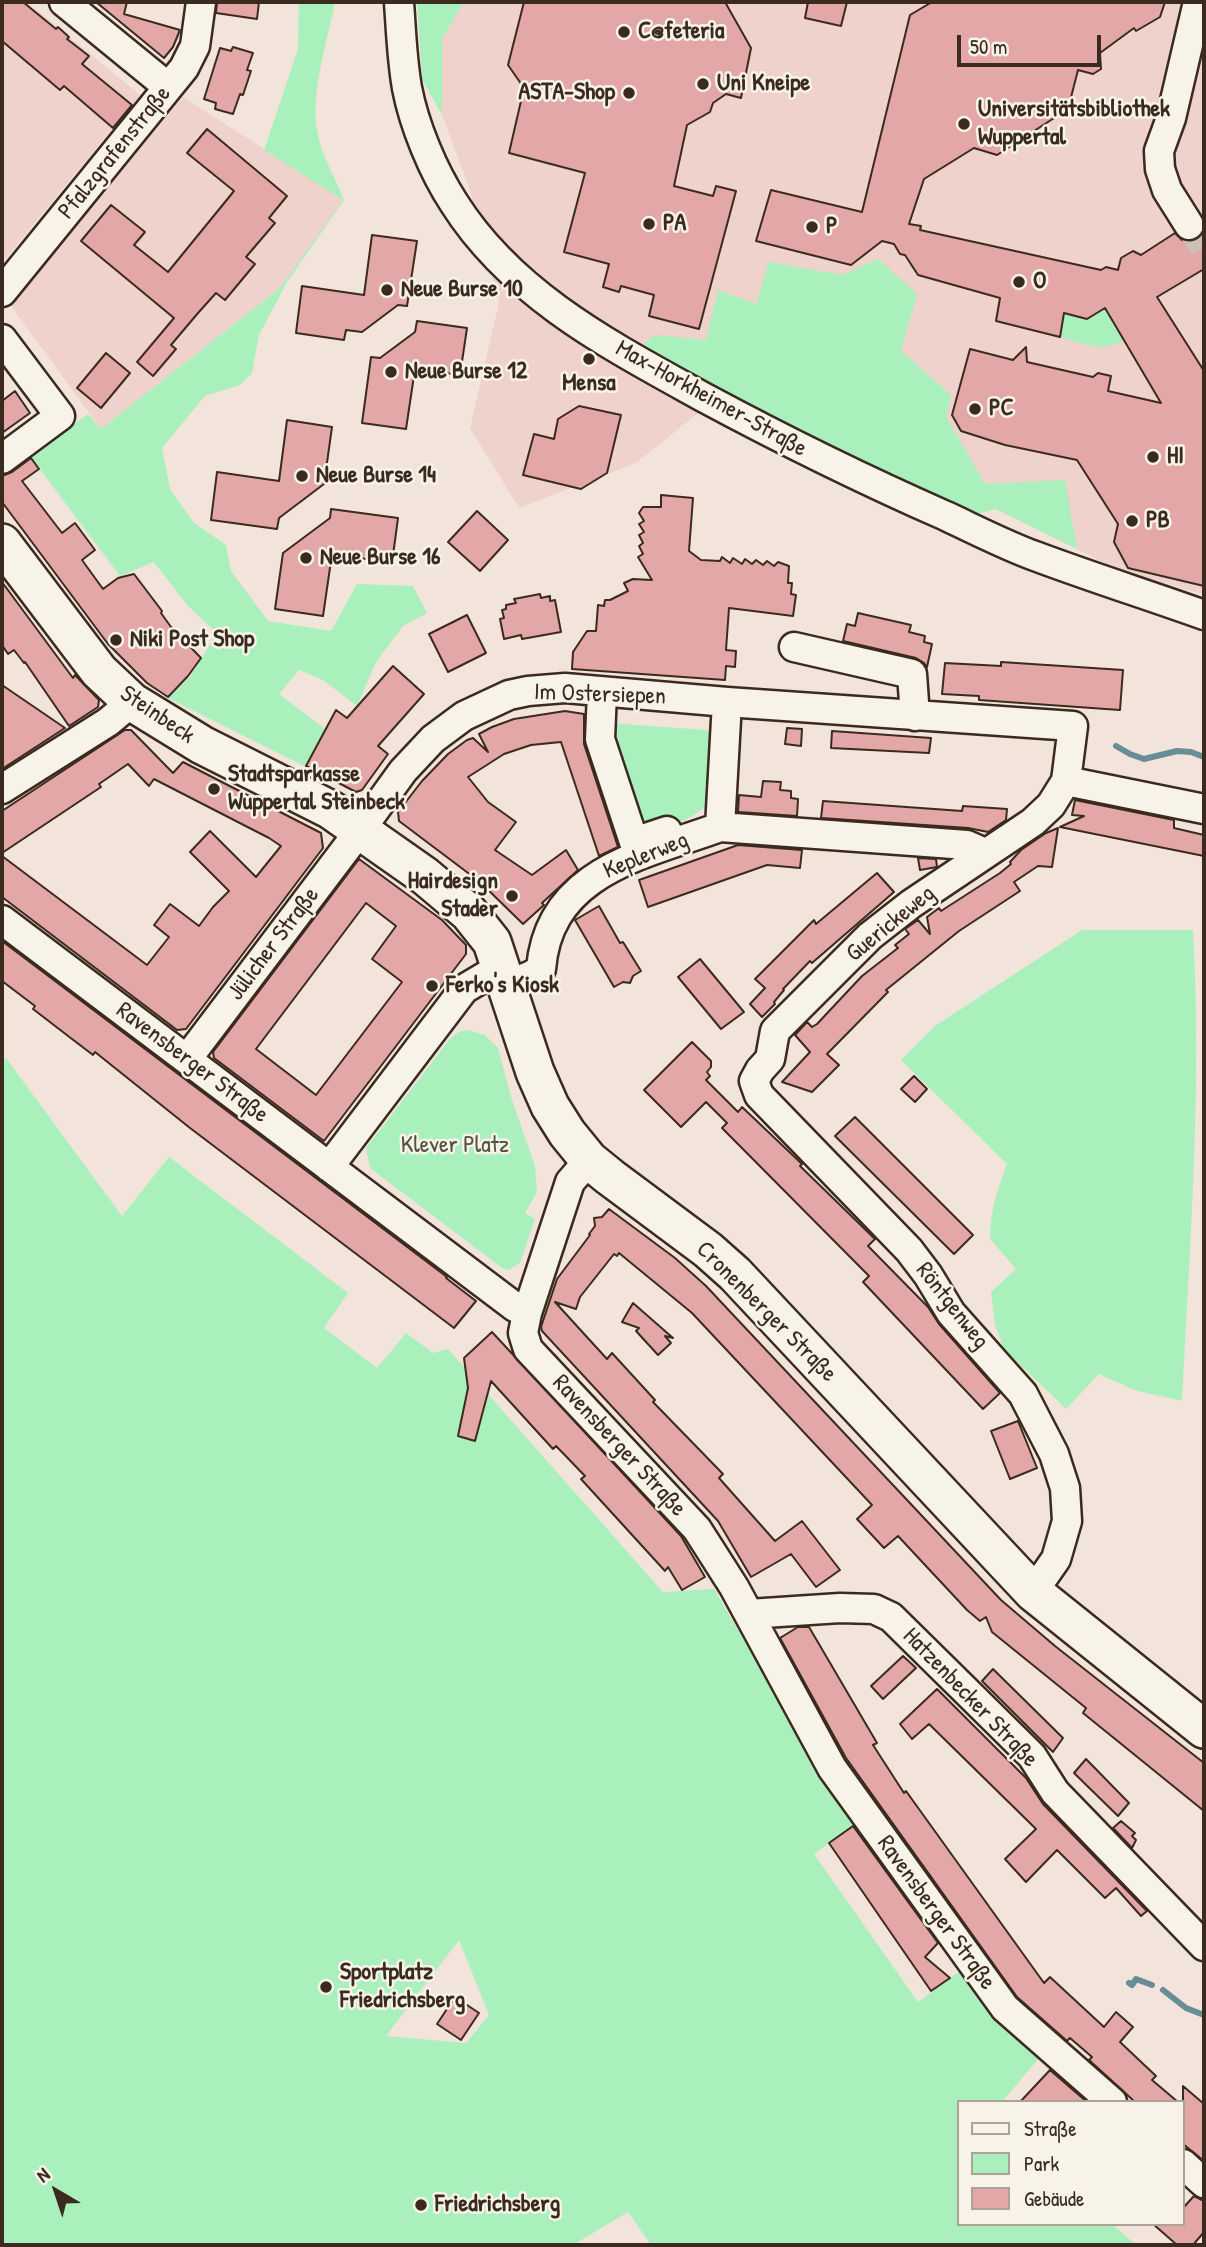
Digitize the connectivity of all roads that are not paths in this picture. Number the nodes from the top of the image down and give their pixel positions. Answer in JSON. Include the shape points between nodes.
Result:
{"nodes":[{"id":1,"x":64,"y":2,"type":"edge"},
{"id":2,"x":201,"y":2,"type":"edge"},
{"id":3,"x":399,"y":2,"type":"edge"},
{"id":4,"x":1198,"y":2,"type":"edge"},
{"id":5,"x":168,"y":87,"type":"junction"},
{"id":6,"x":1189,"y":225,"type":"tunnel mouth"},
{"id":7,"x":2,"y":292,"type":"edge"},
{"id":8,"x":2,"y":339,"type":"edge"},
{"id":9,"x":2,"y":459,"type":"edge"},
{"id":10,"x":2,"y":543,"type":"edge"},
{"id":11,"x":1204,"y":615,"type":"edge"},
{"id":12,"x":794,"y":647,"type":"dead end"},
{"id":13,"x":602,"y":692,"type":"junction"},
{"id":14,"x":132,"y":702,"type":"junction"},
{"id":15,"x":727,"y":702,"type":"junction"},
{"id":16,"x":915,"y":716,"type":"junction"},
{"id":17,"x":1066,"y":781,"type":"junction"},
{"id":18,"x":2,"y":789,"type":"edge"},
{"id":19,"x":1204,"y":809,"type":"edge"},
{"id":20,"x":720,"y":814,"type":"junction"},
{"id":21,"x":361,"y":829,"type":"junction"},
{"id":22,"x":985,"y":853,"type":"junction"},
{"id":23,"x":2,"y":920,"type":"edge"},
{"id":24,"x":504,"y":976,"type":"junction"},
{"id":25,"x":187,"y":1059,"type":"junction"},
{"id":26,"x":758,"y":1095,"type":"joint"},
{"id":27,"x":589,"y":1160,"type":"junction"},
{"id":28,"x":329,"y":1167,"type":"junction"},
{"id":29,"x":527,"y":1313,"type":"junction"},
{"id":30,"x":1033,"y":1592,"type":"junction"},
{"id":31,"x":748,"y":1614,"type":"junction"},
{"id":32,"x":1204,"y":1729,"type":"edge"},
{"id":33,"x":1204,"y":1946,"type":"edge"},
{"id":34,"x":1110,"y":2100,"type":"edge"},
{"id":35,"x":1185,"y":2166,"type":"edge"},
{"id":36,"x":1204,"y":2183,"type":"edge"}],
"edges":[{"from":1,"to":5,"type":"street"},
{"from":2,"to":5,"type":"street","name":"Pfalzgrafenstraße","via":[[195,46]]},
{"from":3,"to":11,"type":"street","name":"Max-Horkheimer-Straße","via":[[407,87],[438,174],[477,235],[548,303],[666,377],[881,487],[1033,555]]},
{"from":4,"to":6,"type":"street","via":[[1159,159],[1167,190]]},
{"from":5,"to":7,"type":"street","name":"Pfalzgrafenstraße"},
{"from":8,"to":9,"type":"street","via":[[60,416]]},
{"from":10,"to":14,"type":"main road","name":"Steinbeck","via":[[99,671]]},
{"from":12,"to":16,"type":"street","via":[[912,674]]},
{"from":13,"to":15,"type":"street","name":"Im Ostersiepen"},
{"from":13,"to":20,"type":"street","via":[[600,739],[634,842]]},
{"from":13,"to":21,"type":"street","name":"Im Ostersiepen","via":[[528,691],[464,716],[433,738],[402,771]]},
{"from":14,"to":18,"type":"street"},
{"from":14,"to":21,"type":"main road","name":"Steinbeck","via":[[202,745]]},
{"from":15,"to":16,"type":"street","name":"Im Ostersiepen"},
{"from":15,"to":20,"type":"street"},
{"from":16,"to":17,"type":"street","name":"Im Ostersiepen","via":[[1073,726]]},
{"from":17,"to":19,"type":"street"},
{"from":17,"to":22,"type":"street","name":"Guerickeweg","via":[[1033,822]]},
{"from":20,"to":22,"type":"street","via":[[967,845]]},
{"from":20,"to":24,"type":"street","name":"Keplerweg","via":[[592,878],[558,911],[543,946],[541,969],[532,975]]},
{"from":21,"to":24,"type":"main road","name":"Cronenberger Straße","via":[[470,913],[492,942]]},
{"from":21,"to":25,"type":"street","name":"Jülicher Straße"},
{"from":22,"to":26,"type":"street","name":"Guerickeweg","via":[[870,936],[775,1031],[770,1059],[754,1081]]},
{"from":23,"to":25,"type":"street","name":"Ravensberger Straße"},
{"from":24,"to":27,"type":"main road","name":"Cronenberger Straße","via":[[550,1107]]},
{"from":24,"to":28,"type":"street","via":[[464,989]]},
{"from":25,"to":28,"type":"street","name":"Ravensberger Straße"},
{"from":26,"to":30,"type":"street","name":"Röntgenweg","via":[[908,1250],[951,1313],[1023,1394],[1043,1429],[1065,1488],[1067,1521],[1056,1559]]},
{"from":27,"to":29,"type":"street","via":[[570,1182]]},
{"from":27,"to":30,"type":"main road","name":"Cronenberger Straße","via":[[735,1274]]},
{"from":28,"to":29,"type":"street","name":"Ravensberger Straße"},
{"from":29,"to":31,"type":"street","name":"Ravensberger Straße","via":[[523,1333],[528,1349],[697,1529]]},
{"from":30,"to":32,"type":"main road","name":"Cronenberger Straße"},
{"from":31,"to":33,"type":"street","name":"Hatzenbecker Straße","via":[[851,1608],[874,1609],[891,1618],[1032,1756],[1055,1792]]},
{"from":31,"to":34,"type":"street","name":"Ravensberger Straße","via":[[832,1768],[1005,2008]]},
{"from":35,"to":36,"type":"street"}]}
